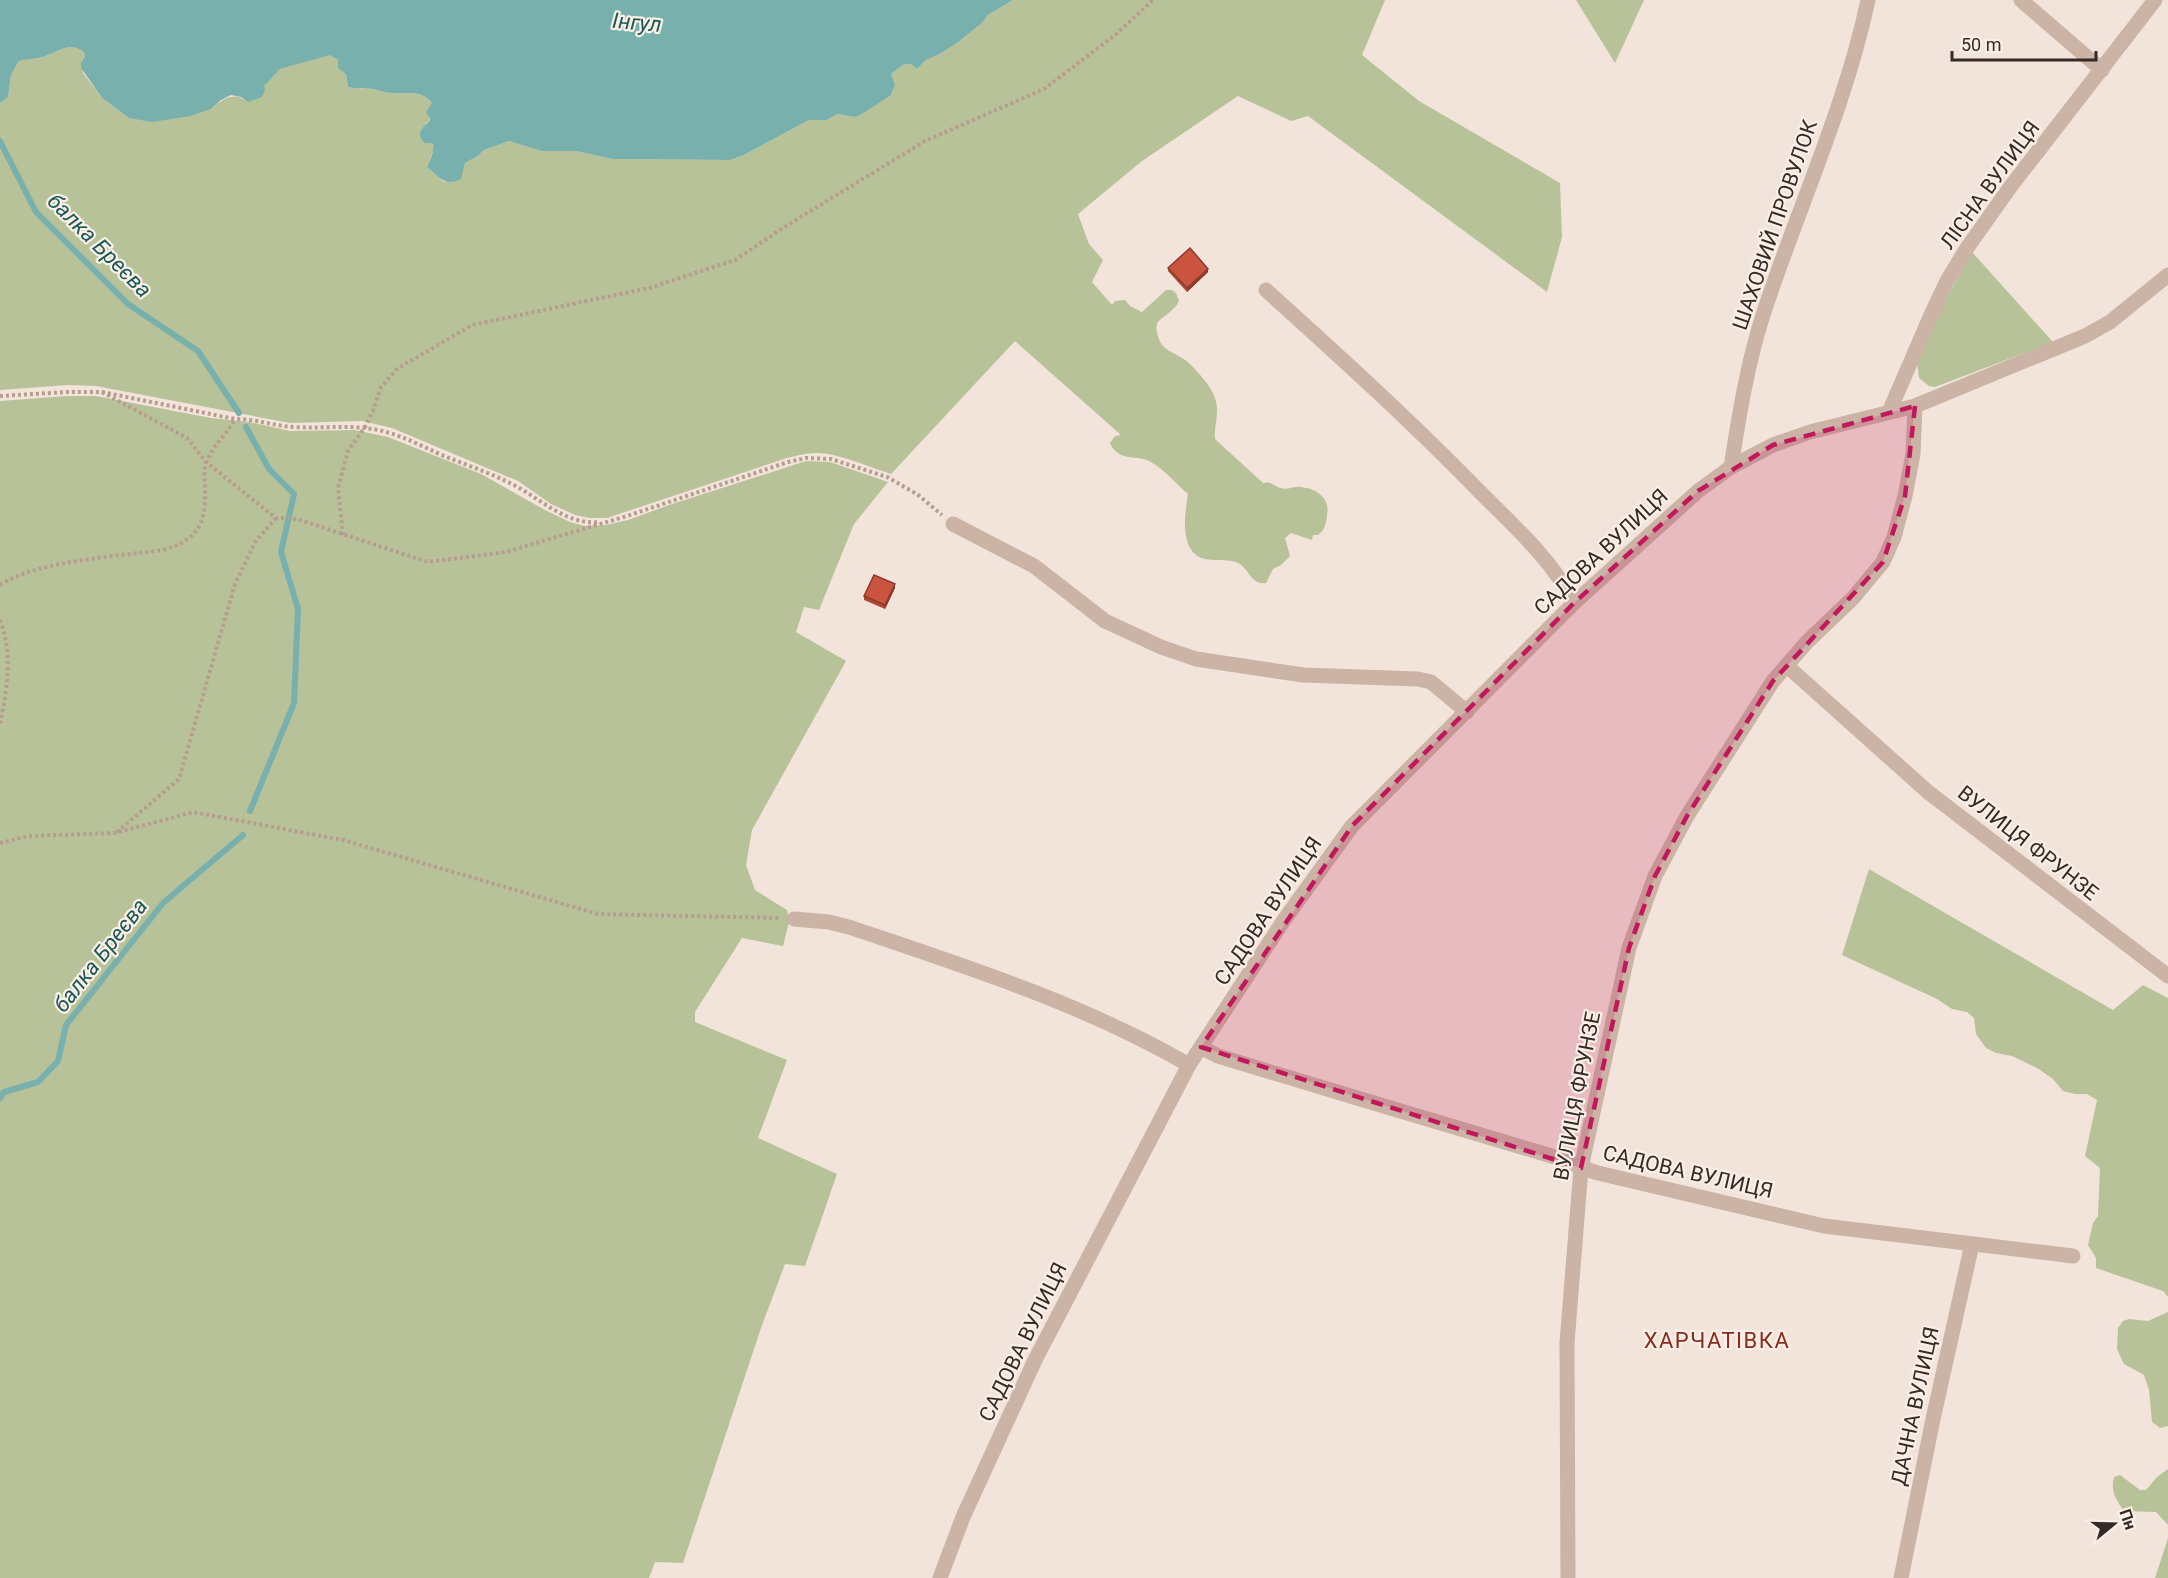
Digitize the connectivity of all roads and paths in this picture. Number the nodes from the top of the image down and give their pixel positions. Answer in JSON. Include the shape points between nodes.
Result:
{"nodes":[{"id":1,"x":1153,"y":0,"type":"edge"},
{"id":2,"x":1868,"y":0,"type":"edge"},
{"id":3,"x":2021,"y":0,"type":"edge"},
{"id":4,"x":2155,"y":0,"type":"edge"},
{"id":5,"x":2102,"y":70,"type":"junction"},
{"id":6,"x":2168,"y":275,"type":"edge"},
{"id":7,"x":1266,"y":290,"type":"dead end"},
{"id":8,"x":102,"y":392,"type":"junction"},
{"id":9,"x":0,"y":396,"type":"edge"},
{"id":10,"x":1915,"y":406,"type":"junction"},
{"id":11,"x":1889,"y":412,"type":"junction"},
{"id":12,"x":236,"y":419,"type":"junction"},
{"id":13,"x":365,"y":427,"type":"junction"},
{"id":14,"x":206,"y":462,"type":"junction"},
{"id":15,"x":1731,"y":467,"type":"junction"},
{"id":16,"x":276,"y":518,"type":"junction"},
{"id":17,"x":607,"y":521,"type":"junction"},
{"id":18,"x":953,"y":524,"type":"joint"},
{"id":19,"x":343,"y":535,"type":"junction"},
{"id":20,"x":0,"y":585,"type":"edge"},
{"id":21,"x":1574,"y":603,"type":"junction"},
{"id":22,"x":0,"y":620,"type":"edge"},
{"id":23,"x":1786,"y":666,"type":"junction"},
{"id":24,"x":1467,"y":712,"type":"junction"},
{"id":25,"x":0,"y":724,"type":"edge"},
{"id":26,"x":115,"y":833,"type":"junction"},
{"id":27,"x":0,"y":843,"type":"edge"},
{"id":28,"x":794,"y":919,"type":"joint"},
{"id":29,"x":2168,"y":976,"type":"edge"},
{"id":30,"x":1201,"y":1047,"type":"junction"},
{"id":31,"x":1189,"y":1065,"type":"junction"},
{"id":32,"x":1581,"y":1168,"type":"junction"},
{"id":33,"x":1972,"y":1244,"type":"junction"},
{"id":34,"x":2073,"y":1256,"type":"dead end"},
{"id":35,"x":940,"y":1578,"type":"edge"},
{"id":36,"x":1568,"y":1578,"type":"edge"},
{"id":37,"x":1900,"y":1578,"type":"edge"}],
"edges":[{"from":1,"to":13,"type":"path","via":[[1114,36],[1044,89],[925,141],[735,260],[649,288],[472,325],[396,369],[381,387]]},
{"from":2,"to":15,"type":"street","name":"ШАХОВИЙ ПРОВУЛОК","via":[[1842,97],[1763,316],[1742,397]]},
{"from":3,"to":5,"type":"street"},
{"from":4,"to":5,"type":"street","name":"ЛІСНА ВУЛИЦЯ"},
{"from":5,"to":11,"type":"street","name":"ЛІСНА ВУЛИЦЯ","via":[[1967,248],[1947,281]]},
{"from":6,"to":10,"type":"street","name":"САДОВА ВУЛИЦЯ","via":[[2110,322],[2085,336]]},
{"from":7,"to":21,"type":"street","via":[[1421,432],[1508,520],[1559,578]]},
{"from":8,"to":9,"type":"path"},
{"from":8,"to":12,"type":"path"},
{"from":8,"to":14,"type":"path","via":[[187,438]]},
{"from":10,"to":11,"type":"street","name":"САДОВА ВУЛИЦЯ"},
{"from":10,"to":23,"type":"street","name":"ВУЛИЦЯ ФРУНЗЕ","via":[[1913,454],[1905,496],[1883,562]]},
{"from":11,"to":15,"type":"street","name":"САДОВА ВУЛИЦЯ","via":[[1810,432],[1773,445]]},
{"from":12,"to":13,"type":"path","via":[[292,427]]},
{"from":12,"to":14,"type":"path"},
{"from":13,"to":17,"type":"path","via":[[391,433],[484,471],[573,519],[589,523]]},
{"from":13,"to":19,"type":"path","via":[[348,451],[338,488]]},
{"from":14,"to":16,"type":"path"},
{"from":14,"to":20,"type":"path","via":[[204,516],[190,539],[163,550],[49,566]]},
{"from":15,"to":21,"type":"street","name":"САДОВА ВУЛИЦЯ","via":[[1698,491]]},
{"from":16,"to":19,"type":"path","via":[[297,519]]},
{"from":16,"to":26,"type":"path","via":[[255,542],[235,584],[179,779]]},
{"from":17,"to":18,"type":"path","via":[[788,462],[818,458],[887,477],[917,494]]},
{"from":17,"to":19,"type":"path","via":[[506,552],[428,562]]},
{"from":18,"to":24,"type":"street","via":[[1034,566],[1106,621],[1170,650],[1196,659],[1303,675],[1418,679],[1431,682]]},
{"from":21,"to":24,"type":"street","name":"САДОВА ВУЛИЦЯ"},
{"from":22,"to":25,"type":"path","via":[[7,644],[5,702]]},
{"from":23,"to":29,"type":"street","name":"ВУЛИЦЯ ФРУНЗЕ","via":[[1928,792]]},
{"from":23,"to":32,"type":"street","name":"ВУЛИЦЯ ФРУНЗЕ","via":[[1687,816],[1655,876],[1629,948]]},
{"from":24,"to":30,"type":"street","name":"САДОВА ВУЛИЦЯ","via":[[1352,826],[1284,920]]},
{"from":26,"to":27,"type":"path","via":[[29,836]]},
{"from":26,"to":28,"type":"path","via":[[194,812],[343,840],[598,914]]},
{"from":28,"to":31,"type":"street","via":[[852,928],[1015,983],[1090,1014]]},
{"from":30,"to":31,"type":"street","name":"САДОВА ВУЛИЦЯ"},
{"from":30,"to":32,"type":"street","name":"САДОВА ВУЛИЦЯ","via":[[1218,1056],[1559,1158]]},
{"from":31,"to":35,"type":"street","name":"САДОВА ВУЛИЦЯ","via":[[1035,1360],[963,1517]]},
{"from":32,"to":33,"type":"street","name":"САДОВА ВУЛИЦЯ","via":[[1824,1226]]},
{"from":32,"to":36,"type":"street","name":"ВУЛИЦЯ ФРУНЗЕ","via":[[1567,1343]]},
{"from":33,"to":34,"type":"street","name":"САДОВА ВУЛИЦЯ"},
{"from":33,"to":37,"type":"street","name":"ДАЧНА ВУЛИЦЯ"}]}
